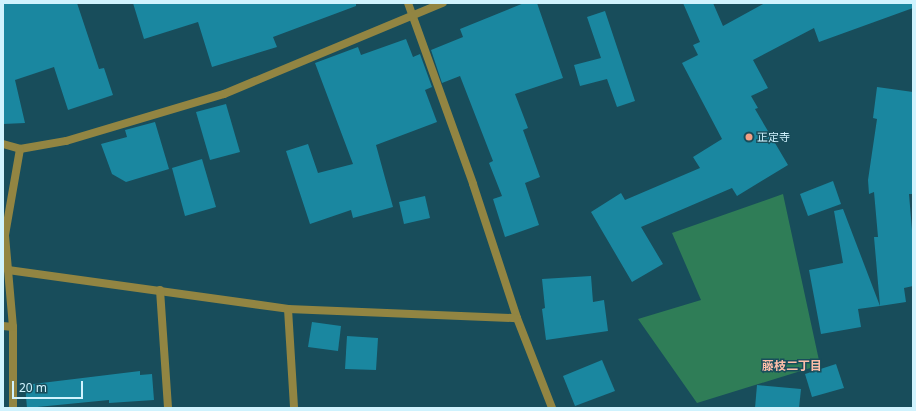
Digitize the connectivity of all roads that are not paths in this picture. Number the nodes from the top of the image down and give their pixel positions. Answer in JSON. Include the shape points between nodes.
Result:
{"nodes":[{"id":1,"x":408,"y":3,"type":"edge"},
{"id":2,"x":443,"y":3,"type":"edge"},
{"id":3,"x":413,"y":16,"type":"junction"},
{"id":4,"x":3,"y":144,"type":"edge"},
{"id":5,"x":20,"y":149,"type":"junction"},
{"id":6,"x":8,"y":270,"type":"junction"},
{"id":7,"x":160,"y":290,"type":"junction"},
{"id":8,"x":288,"y":309,"type":"junction"},
{"id":9,"x":517,"y":318,"type":"junction"},
{"id":10,"x":3,"y":326,"type":"edge"},
{"id":11,"x":13,"y":327,"type":"junction"},
{"id":12,"x":13,"y":408,"type":"edge"},
{"id":13,"x":168,"y":408,"type":"edge"},
{"id":14,"x":294,"y":408,"type":"edge"},
{"id":15,"x":552,"y":408,"type":"edge"}],
"edges":[{"from":1,"to":3,"type":"street"},
{"from":2,"to":3,"type":"street"},
{"from":3,"to":5,"type":"street","via":[[224,94],[66,141]]},
{"from":3,"to":9,"type":"street","via":[[473,184]]},
{"from":4,"to":5,"type":"street"},
{"from":5,"to":6,"type":"street","via":[[5,235]]},
{"from":6,"to":7,"type":"street"},
{"from":6,"to":11,"type":"street"},
{"from":7,"to":8,"type":"street"},
{"from":7,"to":13,"type":"street"},
{"from":8,"to":9,"type":"street"},
{"from":8,"to":14,"type":"street"},
{"from":9,"to":15,"type":"street"},
{"from":10,"to":11,"type":"street"},
{"from":11,"to":12,"type":"street"}]}
